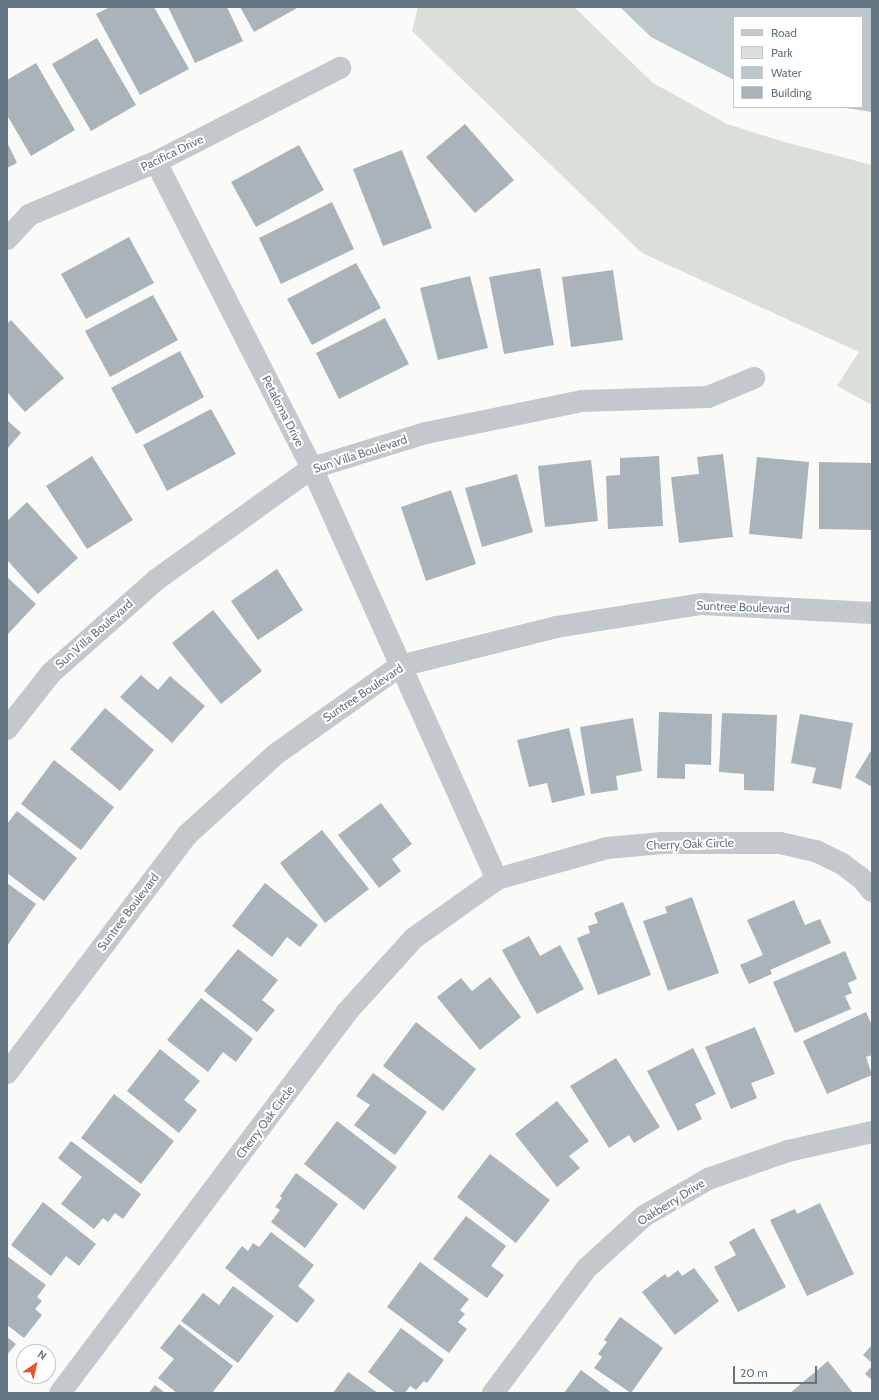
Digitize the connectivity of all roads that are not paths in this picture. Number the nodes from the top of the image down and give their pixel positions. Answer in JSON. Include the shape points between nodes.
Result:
{"nodes":[{"id":1,"x":340,"y":68,"type":"dead end"},
{"id":2,"x":156,"y":162,"type":"junction"},
{"id":3,"x":7,"y":239,"type":"edge"},
{"id":4,"x":754,"y":378,"type":"dead end"},
{"id":5,"x":312,"y":468,"type":"junction"},
{"id":6,"x":872,"y":613,"type":"edge"},
{"id":7,"x":400,"y":666,"type":"junction"},
{"id":8,"x":7,"y":729,"type":"edge"},
{"id":9,"x":498,"y":879,"type":"junction"},
{"id":10,"x":872,"y":891,"type":"edge"},
{"id":11,"x":7,"y":1073,"type":"edge"},
{"id":12,"x":872,"y":1132,"type":"edge"},
{"id":13,"x":60,"y":1393,"type":"edge"},
{"id":14,"x":493,"y":1393,"type":"edge"}],
"edges":[{"from":1,"to":2,"type":"street","name":"Pacifica Drive"},
{"from":2,"to":3,"type":"street","name":"Pacifica Drive","via":[[29,215]]},
{"from":2,"to":5,"type":"street","name":"Petaloma Drive"},
{"from":4,"to":5,"type":"street","name":"Sun Villa Boulevard","via":[[708,397],[582,401],[426,433]]},
{"from":5,"to":7,"type":"street","name":"Petaloma Drive"},
{"from":5,"to":8,"type":"street","name":"Sun Villa Boulevard","via":[[156,580],[51,673]]},
{"from":6,"to":7,"type":"street","name":"Suntree Boulevard","via":[[701,604],[556,627]]},
{"from":7,"to":9,"type":"street"},
{"from":7,"to":11,"type":"street","name":"Suntree Boulevard","via":[[276,754],[187,835]]},
{"from":9,"to":10,"type":"street","name":"Cherry Oak Circle","via":[[607,848],[663,843],[780,843],[816,852],[841,863],[861,878]]},
{"from":9,"to":13,"type":"street","name":"Cherry Oak Circle","via":[[414,938],[346,1013]]},
{"from":12,"to":14,"type":"street","name":"Oakberry Drive","via":[[788,1151],[708,1179],[644,1216],[587,1268]]}]}
